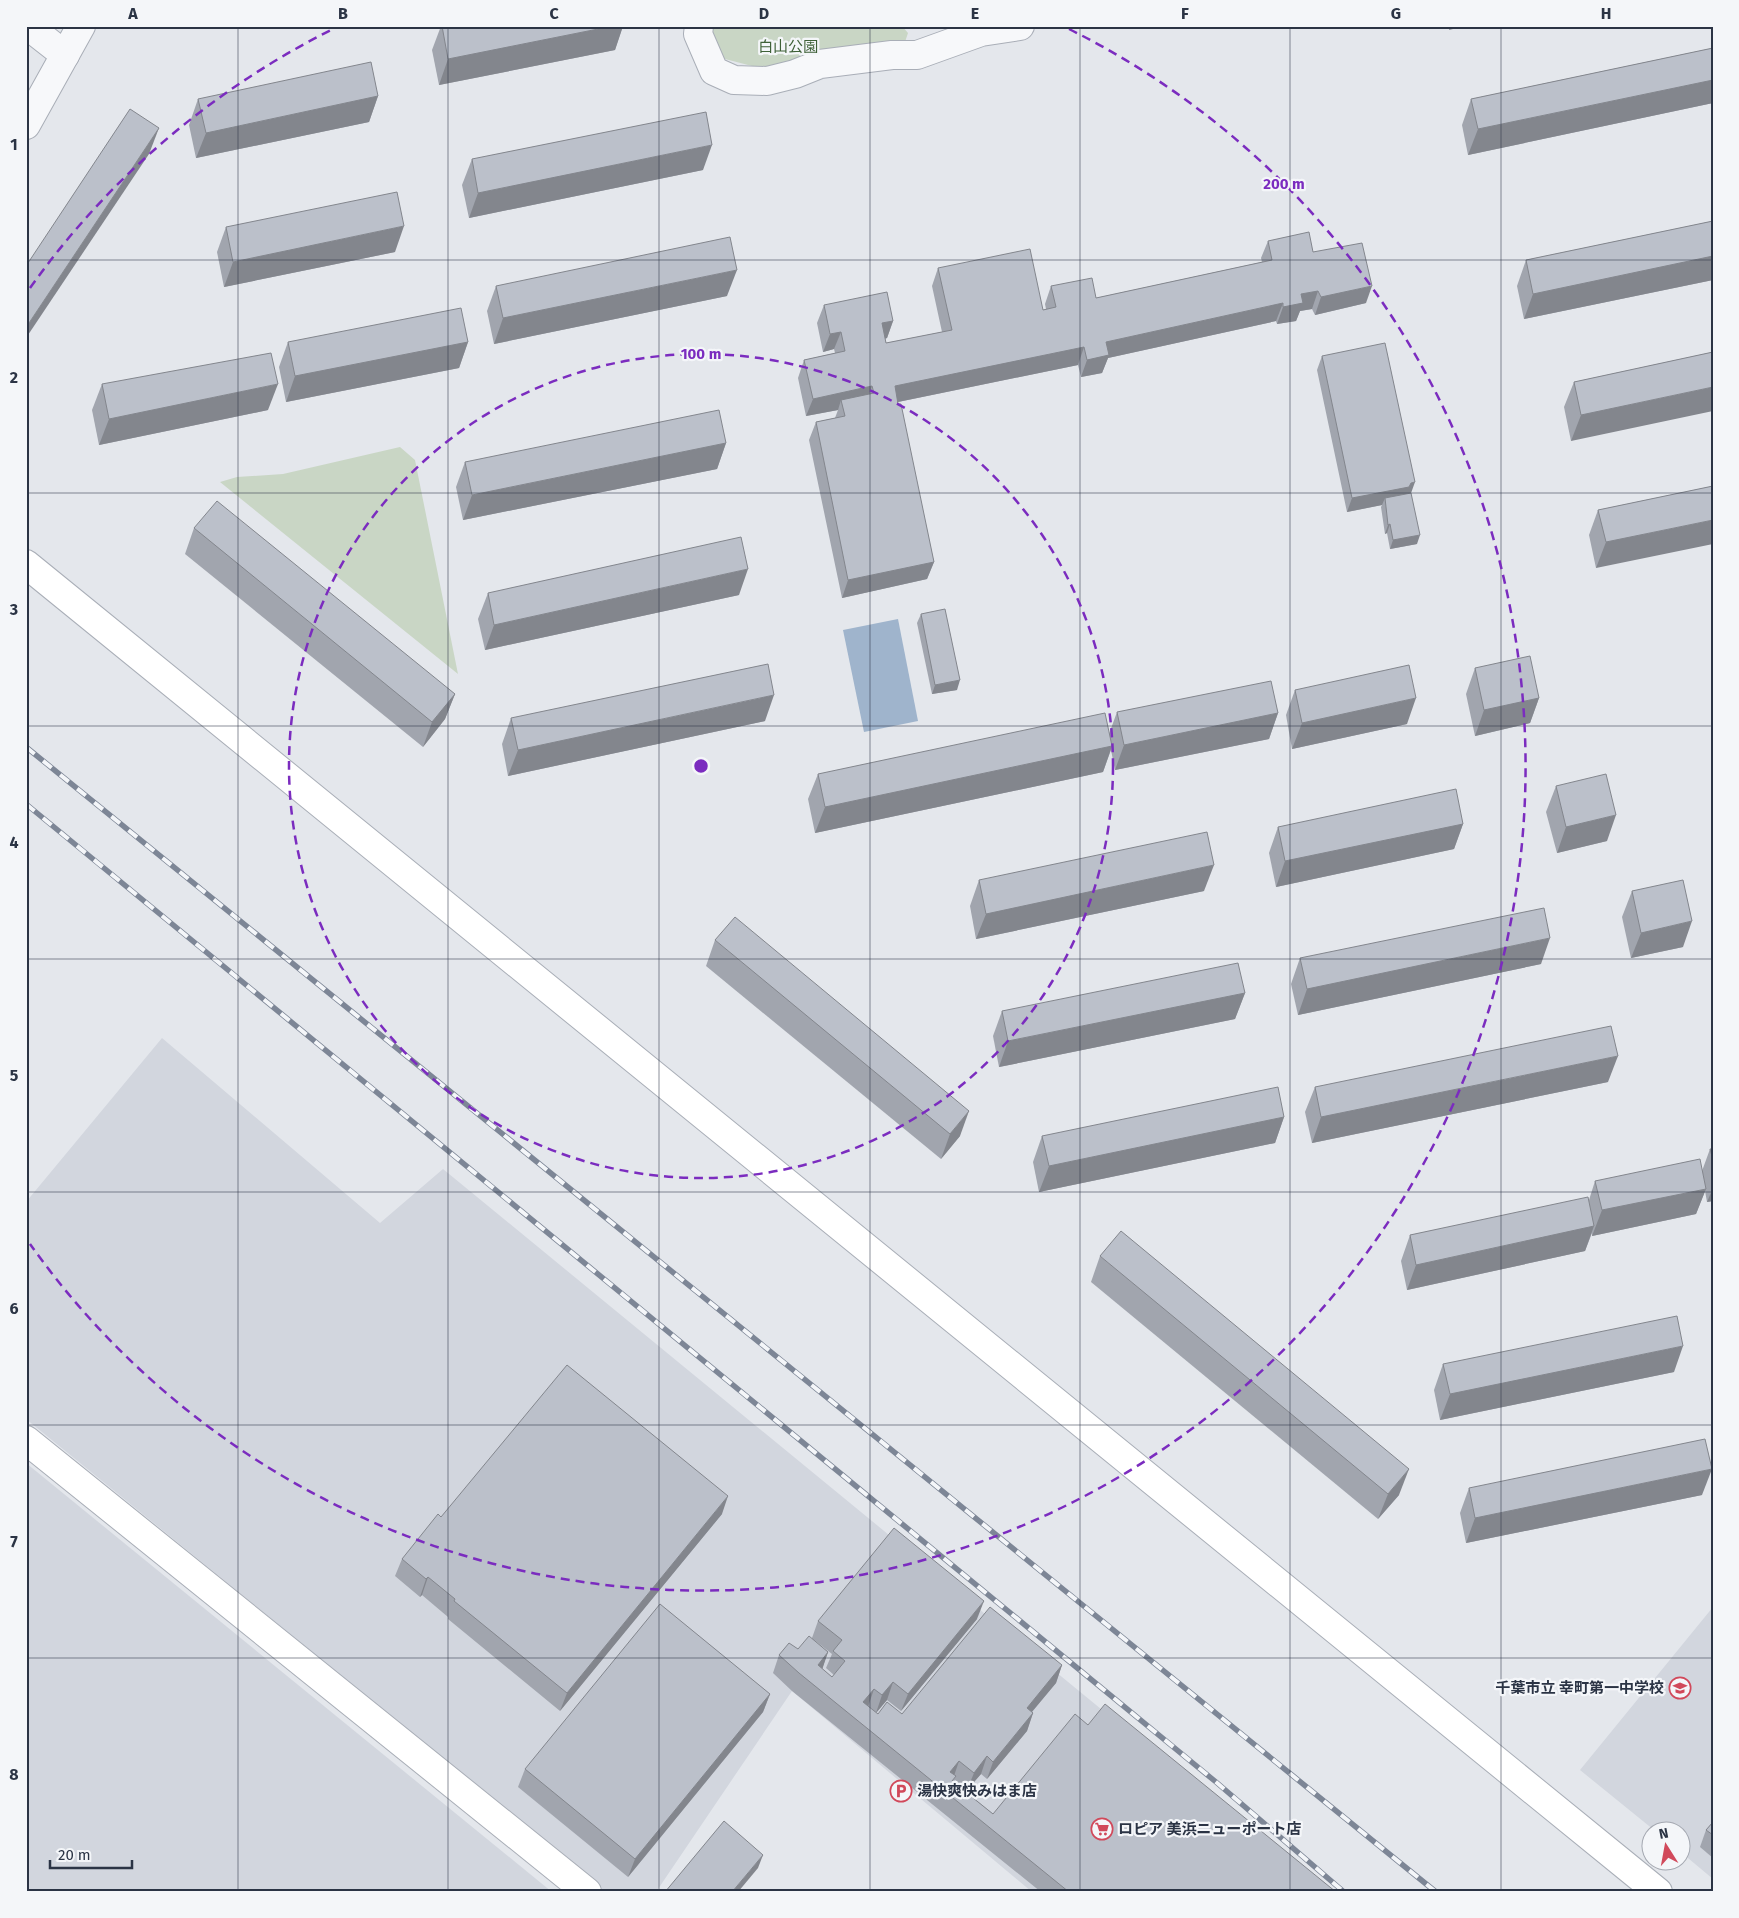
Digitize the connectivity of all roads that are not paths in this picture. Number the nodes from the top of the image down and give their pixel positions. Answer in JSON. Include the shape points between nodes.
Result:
{"nodes":[{"id":1,"x":28,"y":26,"type":"edge"},
{"id":2,"x":81,"y":26,"type":"edge"},
{"id":3,"x":699,"y":26,"type":"edge"},
{"id":4,"x":1020,"y":26,"type":"edge"},
{"id":5,"x":65,"y":56,"type":"junction"},
{"id":6,"x":26,"y":125,"type":"edge"},
{"id":7,"x":26,"y":564,"type":"edge"},
{"id":8,"x":26,"y":1440,"type":"edge"},
{"id":9,"x":587,"y":1892,"type":"edge"},
{"id":10,"x":1658,"y":1892,"type":"edge"}],
"edges":[{"from":1,"to":5,"type":"street"},
{"from":2,"to":5,"type":"street"},
{"from":3,"to":4,"type":"street","via":[[698,34],[714,71],[734,80],[767,81],[820,64],[917,55],[981,32]]},
{"from":5,"to":6,"type":"street"},
{"from":7,"to":10,"type":"street"},
{"from":8,"to":9,"type":"street"}]}
